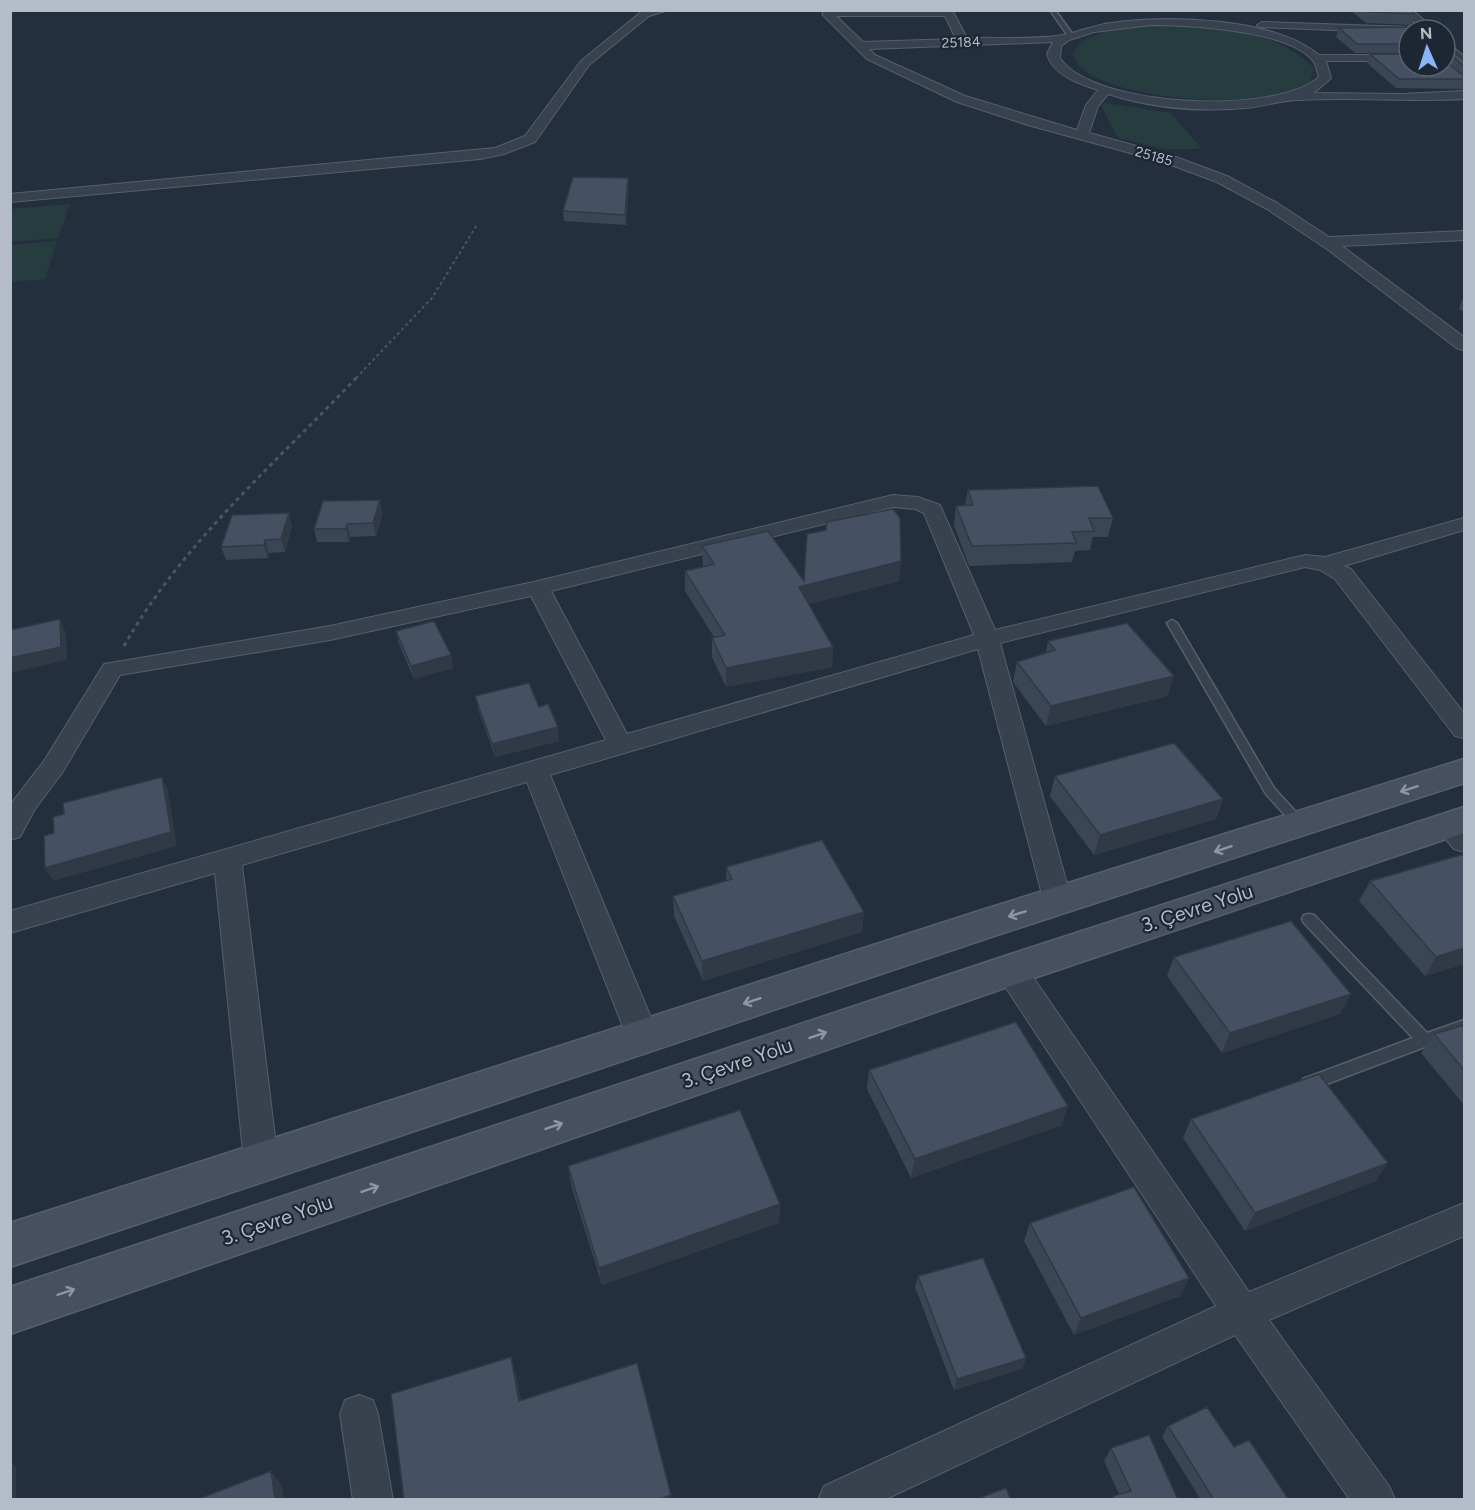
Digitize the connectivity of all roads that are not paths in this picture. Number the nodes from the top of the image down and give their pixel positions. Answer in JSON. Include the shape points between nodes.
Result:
{"nodes":[{"id":1,"x":663,"y":10,"type":"edge"},
{"id":2,"x":1052,"y":10,"type":"edge"},
{"id":3,"x":1204,"y":10,"type":"edge"},
{"id":4,"x":827,"y":12,"type":"edge"},
{"id":5,"x":1183,"y":21,"type":"junction"},
{"id":6,"x":1210,"y":24,"type":"junction"},
{"id":7,"x":1397,"y":30,"type":"edge"},
{"id":8,"x":1066,"y":37,"type":"junction"},
{"id":9,"x":963,"y":42,"type":"junction"},
{"id":10,"x":859,"y":46,"type":"junction"},
{"id":11,"x":1318,"y":58,"type":"junction"},
{"id":12,"x":1397,"y":58,"type":"edge"},
{"id":13,"x":1106,"y":89,"type":"junction"},
{"id":14,"x":1464,"y":95,"type":"edge"},
{"id":15,"x":1298,"y":96,"type":"junction"},
{"id":16,"x":1082,"y":135,"type":"junction"},
{"id":17,"x":10,"y":198,"type":"edge"},
{"id":18,"x":1464,"y":235,"type":"edge"},
{"id":19,"x":1326,"y":242,"type":"junction"},
{"id":20,"x":1464,"y":345,"type":"edge"},
{"id":21,"x":1464,"y":524,"type":"edge"},
{"id":22,"x":1326,"y":564,"type":"junction"},
{"id":23,"x":538,"y":588,"type":"junction"},
{"id":24,"x":1172,"y":623,"type":"dead end"},
{"id":25,"x":987,"y":639,"type":"junction"},
{"id":26,"x":1464,"y":730,"type":"edge"},
{"id":27,"x":621,"y":746,"type":"junction"},
{"id":28,"x":535,"y":769,"type":"junction"},
{"id":29,"x":1464,"y":771,"type":"edge"},
{"id":30,"x":1300,"y":824,"type":"junction"},
{"id":31,"x":1459,"y":829,"type":"edge"},
{"id":32,"x":10,"y":830,"type":"edge"},
{"id":33,"x":226,"y":859,"type":"junction"},
{"id":34,"x":1058,"y":902,"type":"junction"},
{"id":35,"x":1310,"y":919,"type":"dead end"},
{"id":36,"x":10,"y":922,"type":"edge"},
{"id":37,"x":1011,"y":970,"type":"junction"},
{"id":38,"x":1464,"y":1026,"type":"edge"},
{"id":39,"x":643,"y":1036,"type":"junction"},
{"id":40,"x":1425,"y":1041,"type":"junction"},
{"id":41,"x":1296,"y":1089,"type":"edge"},
{"id":42,"x":261,"y":1162,"type":"junction"},
{"id":43,"x":1464,"y":1219,"type":"edge"},
{"id":44,"x":10,"y":1245,"type":"edge"},
{"id":45,"x":10,"y":1311,"type":"edge"},
{"id":46,"x":1242,"y":1313,"type":"junction"},
{"id":47,"x":359,"y":1414,"type":"dead end"},
{"id":48,"x":373,"y":1500,"type":"edge"},
{"id":49,"x":838,"y":1500,"type":"edge"},
{"id":50,"x":1375,"y":1500,"type":"edge"}],
"edges":[{"from":1,"to":17,"type":"street","via":[[645,14],[585,63],[530,139],[499,151]]},
{"from":2,"to":8,"type":"lane"},
{"from":3,"to":5,"type":"street"},
{"from":4,"to":9,"type":"street","via":[[949,13]]},
{"from":4,"to":10,"type":"street","name":"25185"},
{"from":5,"to":6,"type":"street"},
{"from":5,"to":8,"type":"street","name":"25184","via":[[1120,25]]},
{"from":6,"to":7,"type":"street"},
{"from":6,"to":11,"type":"street","via":[[1275,37]]},
{"from":8,"to":9,"type":"street","name":"25184"},
{"from":8,"to":13,"type":"street","via":[[1055,46],[1053,54],[1058,63],[1084,81]]},
{"from":9,"to":10,"type":"street","name":"25184"},
{"from":10,"to":16,"type":"street","name":"25185","via":[[871,57],[961,99]]},
{"from":11,"to":12,"type":"street"},
{"from":11,"to":15,"type":"street","via":[[1326,68],[1325,78],[1316,88]]},
{"from":13,"to":15,"type":"street","via":[[1196,104],[1267,102]]},
{"from":13,"to":16,"type":"street","via":[[1092,105]]},
{"from":14,"to":15,"type":"street"},
{"from":16,"to":19,"type":"street","name":"25185","via":[[1222,179]]},
{"from":18,"to":19,"type":"street"},
{"from":19,"to":20,"type":"street","name":"25185"},
{"from":21,"to":22,"type":"street"},
{"from":22,"to":25,"type":"street","via":[[1305,561]]},
{"from":22,"to":26,"type":"street","via":[[1343,574]]},
{"from":23,"to":25,"type":"street","via":[[893,501],[907,501],[933,509]]},
{"from":23,"to":27,"type":"street"},
{"from":23,"to":32,"type":"street","via":[[330,633],[112,669]]},
{"from":24,"to":30,"type":"lane","via":[[1270,791]]},
{"from":25,"to":27,"type":"street"},
{"from":25,"to":34,"type":"street"},
{"from":27,"to":28,"type":"street"},
{"from":28,"to":33,"type":"street"},
{"from":28,"to":39,"type":"street"},
{"from":29,"to":30,"type":"main road","one_way":true},
{"from":30,"to":34,"type":"main road","one_way":true},
{"from":31,"to":37,"type":"main road","name":"3. Çevre Yolu"},
{"from":33,"to":36,"type":"street"},
{"from":33,"to":42,"type":"street"},
{"from":34,"to":39,"type":"main road","one_way":true},
{"from":35,"to":40,"type":"lane"},
{"from":45,"to":37,"type":"main road","name":"3. Çevre Yolu","one_way":true},
{"from":37,"to":46,"type":"street"},
{"from":38,"to":40,"type":"lane"},
{"from":39,"to":42,"type":"main road"},
{"from":40,"to":41,"type":"lane"},
{"from":42,"to":44,"type":"main road"},
{"from":43,"to":46,"type":"street"},
{"from":46,"to":49,"type":"street"},
{"from":46,"to":50,"type":"street"},
{"from":47,"to":48,"type":"street"}]}
